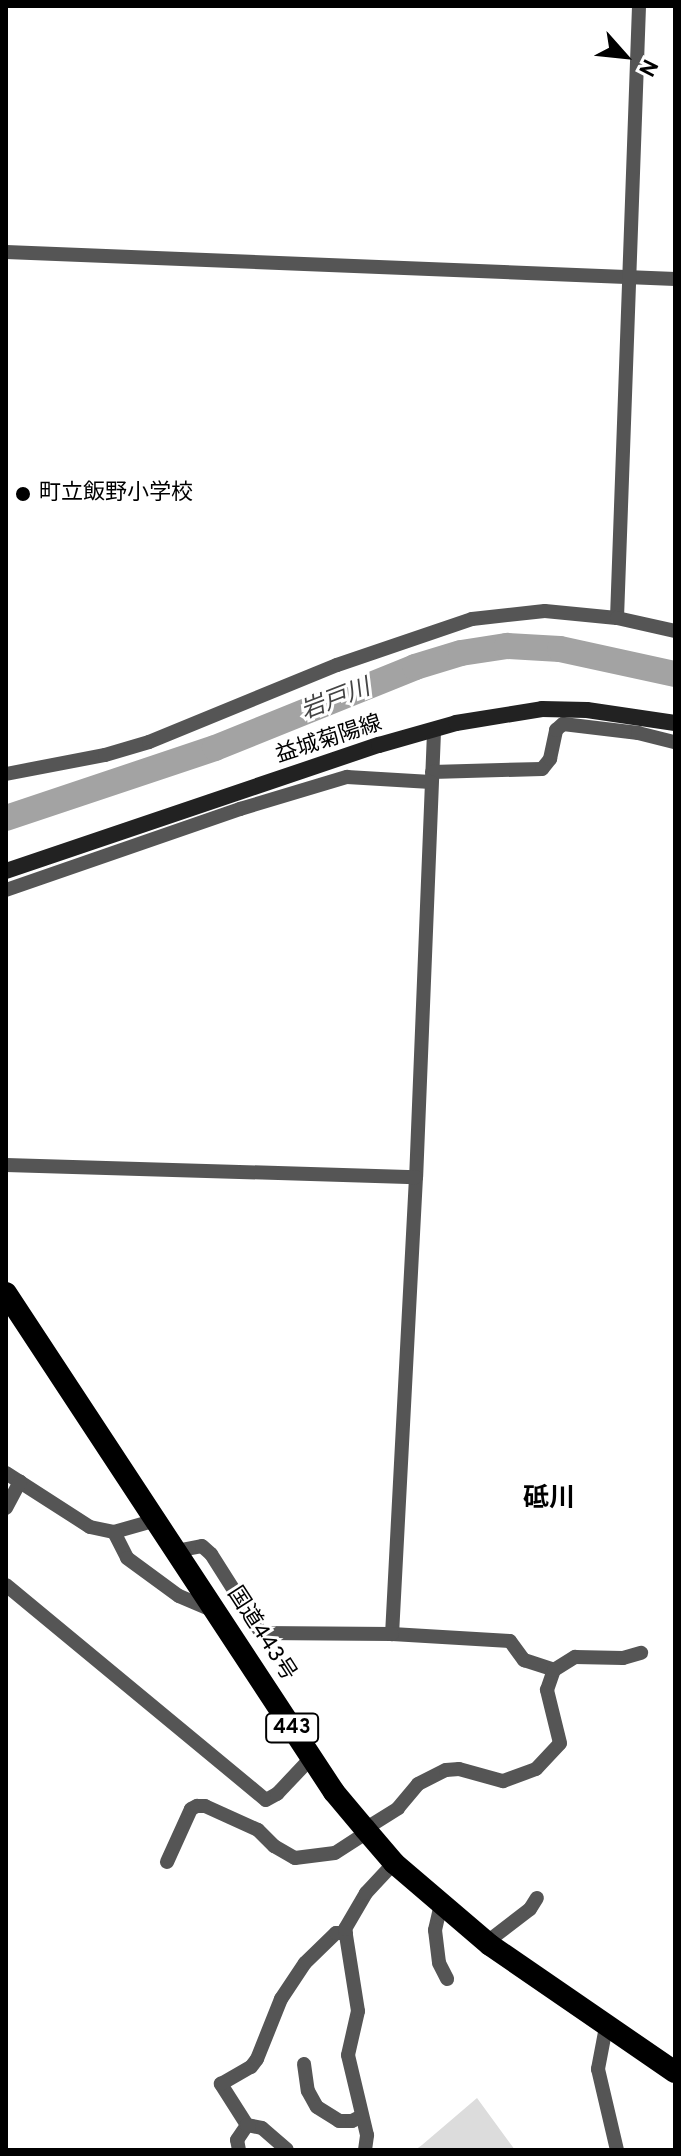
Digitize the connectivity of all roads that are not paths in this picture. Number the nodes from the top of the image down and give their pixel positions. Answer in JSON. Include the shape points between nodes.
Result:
{"nodes":[{"id":1,"x":639,"y":6,"type":"edge"},
{"id":2,"x":6,"y":252,"type":"edge"},
{"id":3,"x":631,"y":277,"type":"junction"},
{"id":4,"x":675,"y":279,"type":"edge"},
{"id":5,"x":617,"y":618,"type":"junction"},
{"id":6,"x":675,"y":631,"type":"edge"},
{"id":7,"x":675,"y":723,"type":"edge"},
{"id":8,"x":434,"y":732,"type":"junction"},
{"id":9,"x":675,"y":742,"type":"edge"},
{"id":10,"x":6,"y":774,"type":"edge"},
{"id":11,"x":431,"y":777,"type":"junction"},
{"id":12,"x":6,"y":871,"type":"edge"},
{"id":13,"x":6,"y":890,"type":"edge"},
{"id":14,"x":6,"y":1165,"type":"edge"},
{"id":15,"x":416,"y":1177,"type":"junction"},
{"id":16,"x":6,"y":1295,"type":"edge"},
{"id":17,"x":6,"y":1473,"type":"edge"},
{"id":18,"x":20,"y":1482,"type":"junction"},
{"id":19,"x":6,"y":1508,"type":"edge"},
{"id":20,"x":156,"y":1520,"type":"junction"},
{"id":21,"x":114,"y":1532,"type":"junction"},
{"id":22,"x":176,"y":1551,"type":"junction"},
{"id":23,"x":6,"y":1585,"type":"edge"},
{"id":24,"x":215,"y":1611,"type":"junction"},
{"id":25,"x":392,"y":1634,"type":"junction"},
{"id":26,"x":641,"y":1653,"type":"dead end"},
{"id":27,"x":554,"y":1670,"type":"junction"},
{"id":28,"x":311,"y":1758,"type":"junction"},
{"id":29,"x":366,"y":1830,"type":"junction"},
{"id":30,"x":167,"y":1862,"type":"dead end"},
{"id":31,"x":394,"y":1863,"type":"junction"},
{"id":32,"x":537,"y":1898,"type":"dead end"},
{"id":33,"x":441,"y":1904,"type":"junction"},
{"id":34,"x":346,"y":1933,"type":"junction"},
{"id":35,"x":487,"y":1942,"type":"junction"},
{"id":36,"x":447,"y":1979,"type":"dead end"},
{"id":37,"x":606,"y":2027,"type":"junction"},
{"id":38,"x":304,"y":2064,"type":"dead end"},
{"id":39,"x":675,"y":2072,"type":"edge"},
{"id":40,"x":362,"y":2116,"type":"junction"},
{"id":41,"x":247,"y":2125,"type":"junction"},
{"id":42,"x":239,"y":2150,"type":"edge"},
{"id":43,"x":287,"y":2150,"type":"edge"},
{"id":44,"x":365,"y":2150,"type":"edge"},
{"id":45,"x":617,"y":2150,"type":"edge"}],
"edges":[{"from":1,"to":3,"type":"street"},
{"from":2,"to":3,"type":"street"},
{"from":3,"to":4,"type":"street"},
{"from":3,"to":5,"type":"street"},
{"from":5,"to":6,"type":"street"},
{"from":5,"to":10,"type":"street","via":[[545,611],[472,619],[337,665],[149,742]]},
{"from":7,"to":8,"type":"main road","name":"益城菊陽線","via":[[542,709],[499,714]]},
{"from":8,"to":11,"type":"street"},
{"from":8,"to":12,"type":"main road","name":"益城菊陽線","via":[[379,745]]},
{"from":9,"to":11,"type":"street","via":[[563,724],[542,769]]},
{"from":11,"to":13,"type":"street","via":[[347,777]]},
{"from":11,"to":15,"type":"street"},
{"from":14,"to":15,"type":"street"},
{"from":15,"to":25,"type":"street"},
{"from":16,"to":20,"type":"highway","name":"国道443号","number":"443"},
{"from":17,"to":18,"type":"street"},
{"from":18,"to":19,"type":"street"},
{"from":18,"to":21,"type":"street","via":[[90,1527]]},
{"from":20,"to":21,"type":"street"},
{"from":20,"to":22,"type":"highway","name":"国道443号","number":"443"},
{"from":21,"to":24,"type":"street","via":[[127,1558],[179,1596]]},
{"from":22,"to":24,"type":"highway","name":"国道443号","number":"443"},
{"from":22,"to":25,"type":"street","via":[[202,1546],[211,1554],[261,1633]]},
{"from":23,"to":28,"type":"street","via":[[266,1800]]},
{"from":24,"to":28,"type":"highway","name":"国道443号","number":"443"},
{"from":25,"to":27,"type":"street","via":[[510,1641],[524,1660]]},
{"from":26,"to":27,"type":"street","via":[[575,1657]]},
{"from":27,"to":29,"type":"street","via":[[547,1690],[560,1743],[554,1755],[536,1769],[503,1781],[446,1770],[418,1784],[398,1808]]},
{"from":28,"to":29,"type":"highway","name":"国道443号","number":"443"},
{"from":29,"to":30,"type":"street","via":[[335,1853],[295,1858],[258,1830],[197,1806]]},
{"from":29,"to":31,"type":"highway","name":"国道443号","number":"443"},
{"from":31,"to":33,"type":"highway","name":"国道443号","number":"443"},
{"from":31,"to":34,"type":"street","via":[[359,1903]]},
{"from":32,"to":35,"type":"street"},
{"from":33,"to":35,"type":"highway","name":"国道443号","number":"443"},
{"from":33,"to":36,"type":"street","via":[[435,1930]]},
{"from":34,"to":40,"type":"street","via":[[358,2011],[348,2055]]},
{"from":34,"to":41,"type":"street","via":[[336,1933],[305,1963],[281,1999],[257,2059],[221,2084]]},
{"from":35,"to":37,"type":"highway","name":"国道443号","number":"443"},
{"from":37,"to":39,"type":"highway","name":"国道443号","number":"443"},
{"from":37,"to":45,"type":"street","via":[[598,2069]]},
{"from":38,"to":40,"type":"street","via":[[317,2107],[339,2121]]},
{"from":40,"to":44,"type":"street"},
{"from":41,"to":42,"type":"street","via":[[237,2140]]},
{"from":41,"to":43,"type":"street","via":[[262,2128]]}]}
